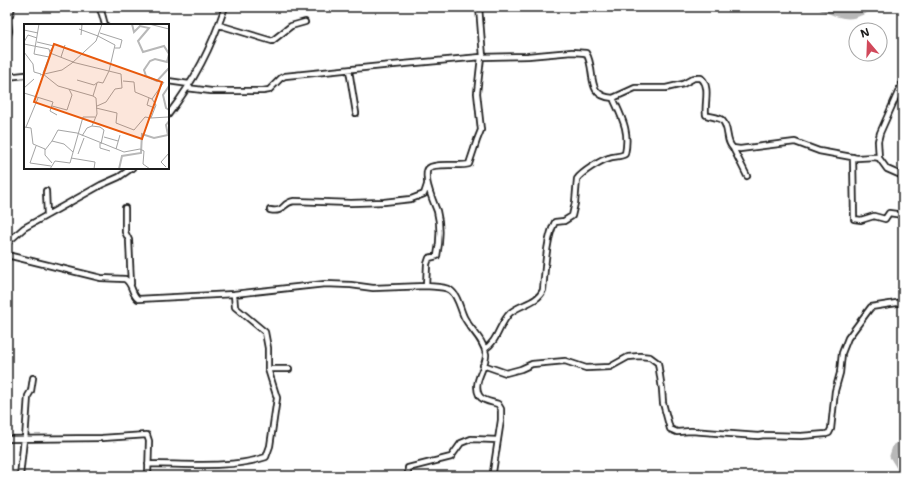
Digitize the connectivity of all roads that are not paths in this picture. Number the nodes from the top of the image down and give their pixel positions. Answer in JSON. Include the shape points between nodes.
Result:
{"nodes":[{"id":1,"x":12,"y":7,"type":"edge"},
{"id":2,"x":99,"y":7,"type":"edge"},
{"id":3,"x":225,"y":7,"type":"edge"},
{"id":4,"x":479,"y":7,"type":"edge"},
{"id":5,"x":8,"y":16,"type":"edge"},
{"id":6,"x":305,"y":22,"type":"dead end"},
{"id":7,"x":105,"y":24,"type":"edge"},
{"id":8,"x":219,"y":25,"type":"junction"},
{"id":9,"x":7,"y":39,"type":"edge"},
{"id":10,"x":482,"y":57,"type":"junction"},
{"id":11,"x":349,"y":70,"type":"junction"},
{"id":12,"x":24,"y":76,"type":"edge"},
{"id":13,"x":7,"y":77,"type":"edge"},
{"id":14,"x":169,"y":81,"type":"edge"},
{"id":15,"x":903,"y":81,"type":"edge"},
{"id":16,"x":188,"y":86,"type":"junction"},
{"id":17,"x":613,"y":98,"type":"junction"},
{"id":18,"x":169,"y":113,"type":"edge"},
{"id":19,"x":356,"y":113,"type":"dead end"},
{"id":20,"x":734,"y":148,"type":"junction"},
{"id":21,"x":852,"y":157,"type":"junction"},
{"id":22,"x":878,"y":158,"type":"junction"},
{"id":23,"x":131,"y":169,"type":"edge"},
{"id":24,"x":747,"y":176,"type":"dead end"},
{"id":25,"x":903,"y":176,"type":"edge"},
{"id":26,"x":427,"y":181,"type":"junction"},
{"id":27,"x":46,"y":191,"type":"dead end"},
{"id":28,"x":124,"y":208,"type":"dead end"},
{"id":29,"x":270,"y":210,"type":"dead end"},
{"id":30,"x":903,"y":214,"type":"edge"},
{"id":31,"x":47,"y":215,"type":"junction"},
{"id":32,"x":7,"y":243,"type":"edge"},
{"id":33,"x":7,"y":255,"type":"edge"},
{"id":34,"x":131,"y":284,"type":"junction"},
{"id":35,"x":426,"y":286,"type":"junction"},
{"id":36,"x":234,"y":294,"type":"junction"},
{"id":37,"x":903,"y":302,"type":"edge"},
{"id":38,"x":485,"y":349,"type":"junction"},
{"id":39,"x":483,"y":365,"type":"junction"},
{"id":40,"x":268,"y":369,"type":"junction"},
{"id":41,"x":289,"y":369,"type":"dead end"},
{"id":42,"x":33,"y":378,"type":"dead end"},
{"id":43,"x":7,"y":439,"type":"edge"},
{"id":44,"x":24,"y":439,"type":"junction"},
{"id":45,"x":498,"y":440,"type":"junction"},
{"id":46,"x":148,"y":464,"type":"junction"},
{"id":47,"x":20,"y":476,"type":"edge"},
{"id":48,"x":148,"y":476,"type":"edge"},
{"id":49,"x":408,"y":476,"type":"edge"},
{"id":50,"x":494,"y":476,"type":"edge"}],
"edges":[{"from":1,"to":5,"type":"street"},
{"from":2,"to":7,"type":"street"},
{"from":3,"to":8,"type":"street"},
{"from":4,"to":10,"type":"street"},
{"from":5,"to":9,"type":"street"},
{"from":6,"to":8,"type":"street","via":[[288,27],[272,41]]},
{"from":8,"to":16,"type":"street","via":[[206,56]]},
{"from":10,"to":11,"type":"street"},
{"from":10,"to":17,"type":"street","via":[[584,52],[588,56],[596,90],[604,97]]},
{"from":10,"to":26,"type":"street","via":[[476,93],[481,130],[471,163],[429,167],[426,173]]},
{"from":11,"to":16,"type":"street","via":[[283,77],[269,90],[259,92],[211,90]]},
{"from":11,"to":19,"type":"street"},
{"from":12,"to":13,"type":"street"},
{"from":14,"to":16,"type":"street"},
{"from":15,"to":22,"type":"street","via":[[880,133]]},
{"from":16,"to":18,"type":"street"},
{"from":17,"to":20,"type":"street","via":[[635,88],[662,89],[701,78],[707,90],[706,115],[724,122],[728,140]]},
{"from":17,"to":38,"type":"street","via":[[627,132],[624,154],[586,169],[576,179],[572,216],[564,221],[555,222],[551,232],[541,294],[511,313],[492,344]]},
{"from":20,"to":21,"type":"street","via":[[795,142],[819,151]]},
{"from":20,"to":24,"type":"street"},
{"from":21,"to":22,"type":"street"},
{"from":21,"to":30,"type":"street","via":[[853,219],[861,220],[874,216],[884,219],[890,213]]},
{"from":22,"to":25,"type":"street","via":[[887,169]]},
{"from":23,"to":31,"type":"street"},
{"from":26,"to":29,"type":"street","via":[[424,194],[411,199],[351,203],[294,200],[280,210]]},
{"from":26,"to":35,"type":"street","via":[[437,212],[440,243],[437,256],[428,258]]},
{"from":27,"to":31,"type":"street"},
{"from":28,"to":34,"type":"street","via":[[124,232],[130,242]]},
{"from":31,"to":32,"type":"street","via":[[20,230]]},
{"from":33,"to":34,"type":"street","via":[[101,278],[125,279]]},
{"from":34,"to":36,"type":"street","via":[[138,299]]},
{"from":35,"to":36,"type":"street","via":[[373,288],[325,284]]},
{"from":35,"to":38,"type":"street","via":[[444,288],[453,293],[464,317]]},
{"from":36,"to":40,"type":"street","via":[[235,307],[265,331]]},
{"from":37,"to":39,"type":"street","via":[[871,307],[848,338],[842,353],[831,429],[826,434],[758,436],[677,432],[670,429],[663,403],[658,363],[650,357],[628,357],[610,367],[586,368],[565,360],[532,364],[506,373]]},
{"from":38,"to":39,"type":"street"},
{"from":39,"to":45,"type":"street","via":[[478,381],[478,393],[482,399],[498,404],[501,408]]},
{"from":40,"to":41,"type":"street"},
{"from":40,"to":46,"type":"street","via":[[277,398],[266,457],[247,462],[205,465]]},
{"from":42,"to":44,"type":"street","via":[[28,396]]},
{"from":43,"to":44,"type":"street"},
{"from":44,"to":46,"type":"street","via":[[146,435],[149,441]]},
{"from":44,"to":47,"type":"street"},
{"from":45,"to":49,"type":"street","via":[[471,439],[462,443],[451,457],[408,468]]},
{"from":45,"to":50,"type":"street"},
{"from":46,"to":48,"type":"street"}]}
